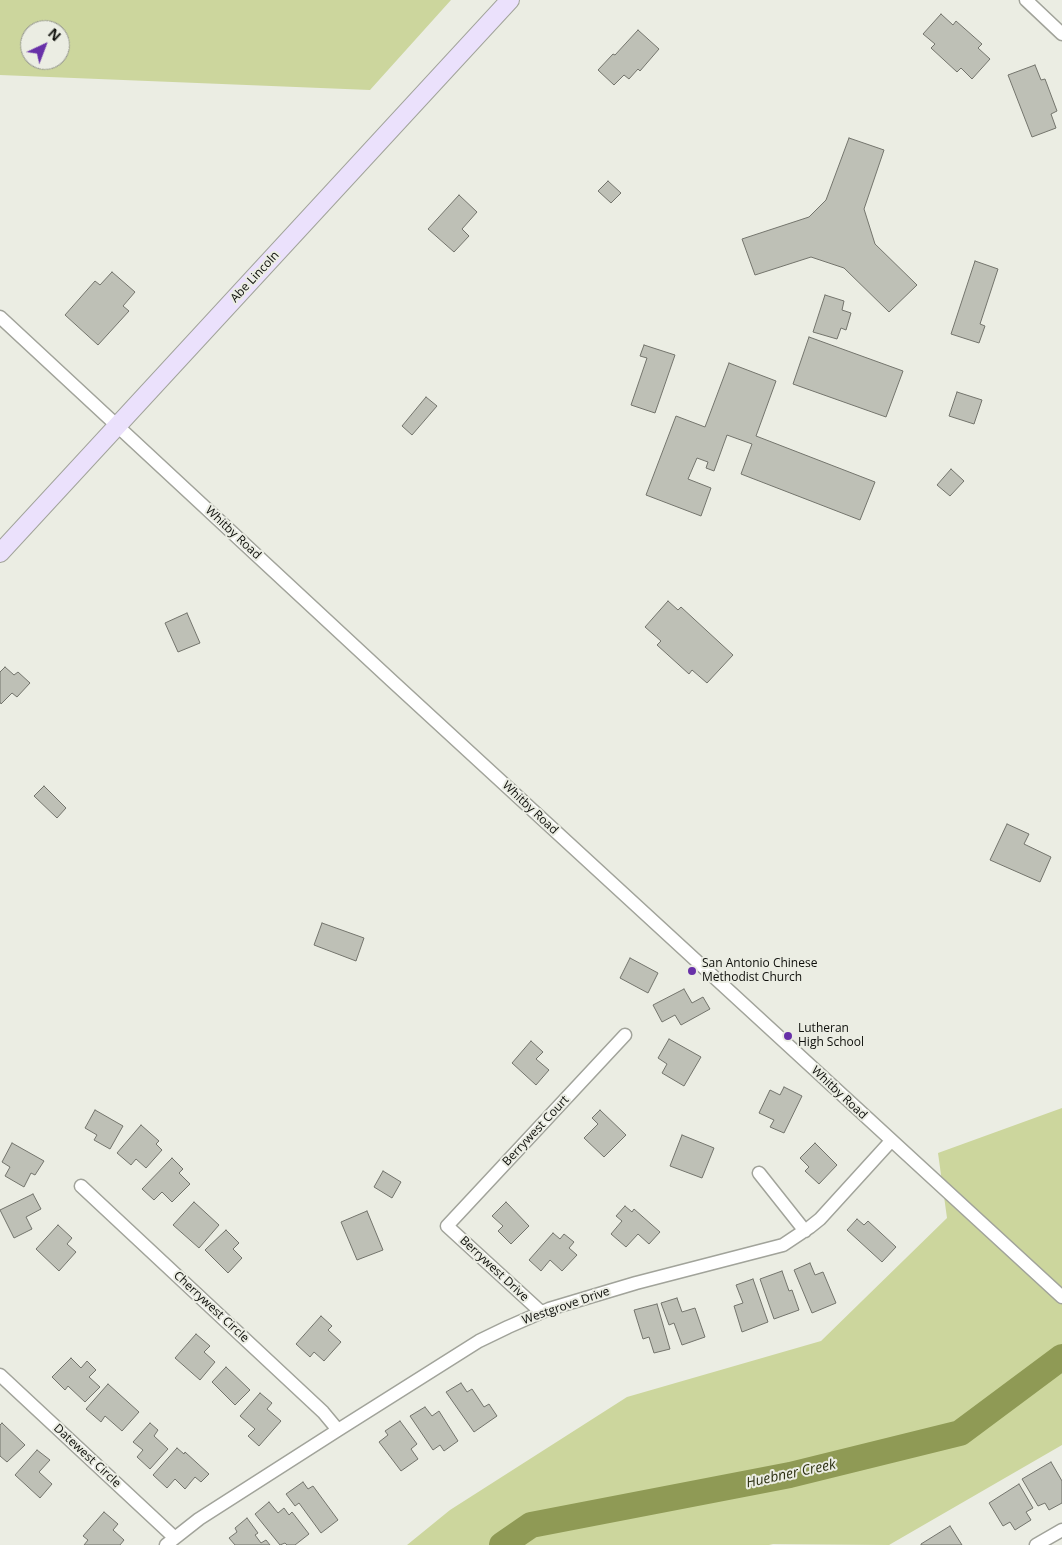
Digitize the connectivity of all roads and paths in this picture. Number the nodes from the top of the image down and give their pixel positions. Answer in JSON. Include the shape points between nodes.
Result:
{"nodes":[{"id":1,"x":510,"y":0,"type":"edge"},
{"id":2,"x":1026,"y":0,"type":"edge"},
{"id":3,"x":1062,"y":34,"type":"edge"},
{"id":4,"x":0,"y":317,"type":"edge"},
{"id":5,"x":117,"y":426,"type":"junction"},
{"id":6,"x":0,"y":553,"type":"edge"},
{"id":7,"x":625,"y":1035,"type":"dead end"},
{"id":8,"x":891,"y":1141,"type":"junction"},
{"id":9,"x":759,"y":1173,"type":"dead end"},
{"id":10,"x":81,"y":1186,"type":"dead end"},
{"id":11,"x":448,"y":1226,"type":"joint"},
{"id":12,"x":805,"y":1231,"type":"junction"},
{"id":13,"x":1060,"y":1295,"type":"edge"},
{"id":14,"x":541,"y":1312,"type":"junction"},
{"id":15,"x":0,"y":1375,"type":"edge"},
{"id":16,"x":338,"y":1430,"type":"junction"},
{"id":17,"x":1062,"y":1530,"type":"edge"},
{"id":18,"x":171,"y":1541,"type":"edge"},
{"id":19,"x":1036,"y":1545,"type":"edge"}],
"edges":[{"from":1,"to":5,"type":"street","name":"Abe Lincoln"},
{"from":2,"to":3,"type":"street"},
{"from":4,"to":5,"type":"street","name":"Whitby Road"},
{"from":5,"to":6,"type":"street","name":"Abe Lincoln"},
{"from":5,"to":8,"type":"street","name":"Whitby Road"},
{"from":7,"to":11,"type":"street","name":"Berrywest Court"},
{"from":8,"to":12,"type":"street","name":"Westgrove Drive"},
{"from":8,"to":13,"type":"street","name":"Whitby Road"},
{"from":9,"to":12,"type":"street"},
{"from":10,"to":16,"type":"street","name":"Cherrywest Circle","via":[[323,1412]]},
{"from":11,"to":14,"type":"street","name":"Berrywest Drive"},
{"from":12,"to":14,"type":"street","name":"Westgrove Drive","via":[[783,1245],[636,1283]]},
{"from":14,"to":16,"type":"street","name":"Westgrove Drive","via":[[479,1341]]},
{"from":15,"to":18,"type":"street","name":"Datewest Circle"},
{"from":16,"to":18,"type":"street","name":"Westgrove Drive","via":[[199,1519]]},
{"from":17,"to":19,"type":"street"}]}
